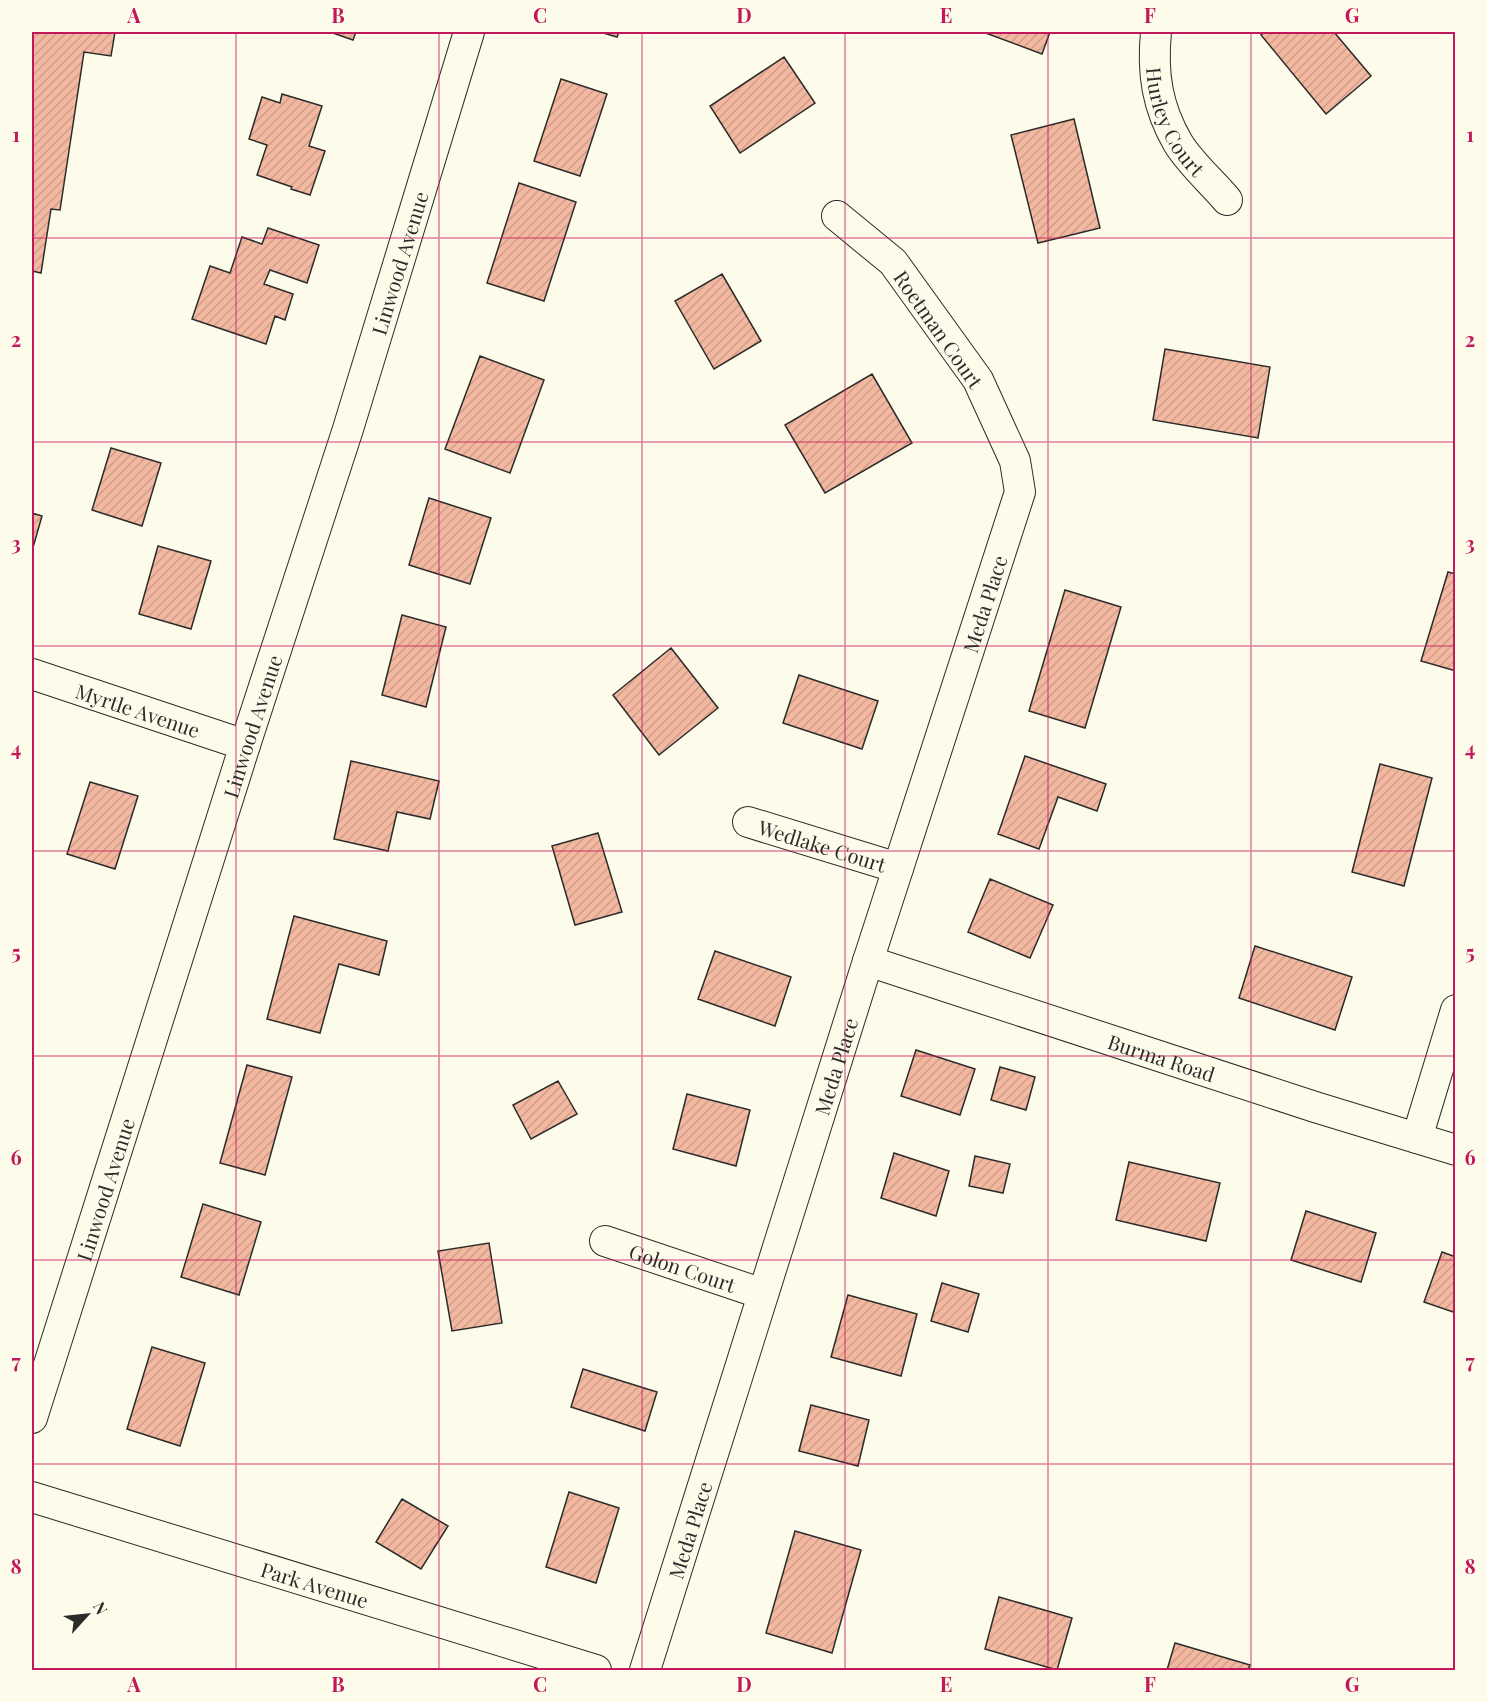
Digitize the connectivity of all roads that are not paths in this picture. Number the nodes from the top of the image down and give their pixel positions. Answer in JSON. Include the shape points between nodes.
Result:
{"nodes":[{"id":1,"x":469,"y":32,"type":"edge"},
{"id":2,"x":1156,"y":32,"type":"edge"},
{"id":3,"x":1227,"y":200,"type":"dead end"},
{"id":4,"x":837,"y":216,"type":"dead end"},
{"id":5,"x":1015,"y":461,"type":"joint"},
{"id":6,"x":32,"y":674,"type":"edge"},
{"id":7,"x":245,"y":744,"type":"junction"},
{"id":8,"x":748,"y":822,"type":"dead end"},
{"id":9,"x":898,"y":868,"type":"junction"},
{"id":10,"x":868,"y":961,"type":"junction"},
{"id":11,"x":1455,"y":1010,"type":"edge"},
{"id":12,"x":1417,"y":1138,"type":"junction"},
{"id":13,"x":1455,"y":1150,"type":"edge"},
{"id":14,"x":605,"y":1241,"type":"dead end"},
{"id":15,"x":763,"y":1294,"type":"junction"},
{"id":16,"x":32,"y":1419,"type":"edge"},
{"id":17,"x":32,"y":1497,"type":"edge"},
{"id":18,"x":596,"y":1671,"type":"edge"},
{"id":19,"x":645,"y":1671,"type":"edge"}],
"edges":[{"from":1,"to":7,"type":"street","name":"Linwood Avenue","via":[[348,429]]},
{"from":2,"to":3,"type":"street","name":"Hurley Court","via":[[1153,58],[1159,104],[1179,144]]},
{"from":4,"to":5,"type":"street","name":"Roetman Court","via":[[893,262],[978,380]]},
{"from":5,"to":9,"type":"street","name":"Meda Place","via":[[1020,492]]},
{"from":6,"to":7,"type":"street","name":"Myrtle Avenue"},
{"from":7,"to":16,"type":"street","name":"Linwood Avenue"},
{"from":8,"to":9,"type":"street","name":"Wedlake Court"},
{"from":9,"to":10,"type":"street","name":"Meda Place"},
{"from":10,"to":12,"type":"street","name":"Burma Road"},
{"from":10,"to":15,"type":"street","name":"Meda Place"},
{"from":11,"to":12,"type":"street"},
{"from":12,"to":13,"type":"street","name":"Burma Road"},
{"from":14,"to":15,"type":"street","name":"Golon Court"},
{"from":15,"to":19,"type":"street","name":"Meda Place"},
{"from":17,"to":18,"type":"street","name":"Park Avenue"}]}
